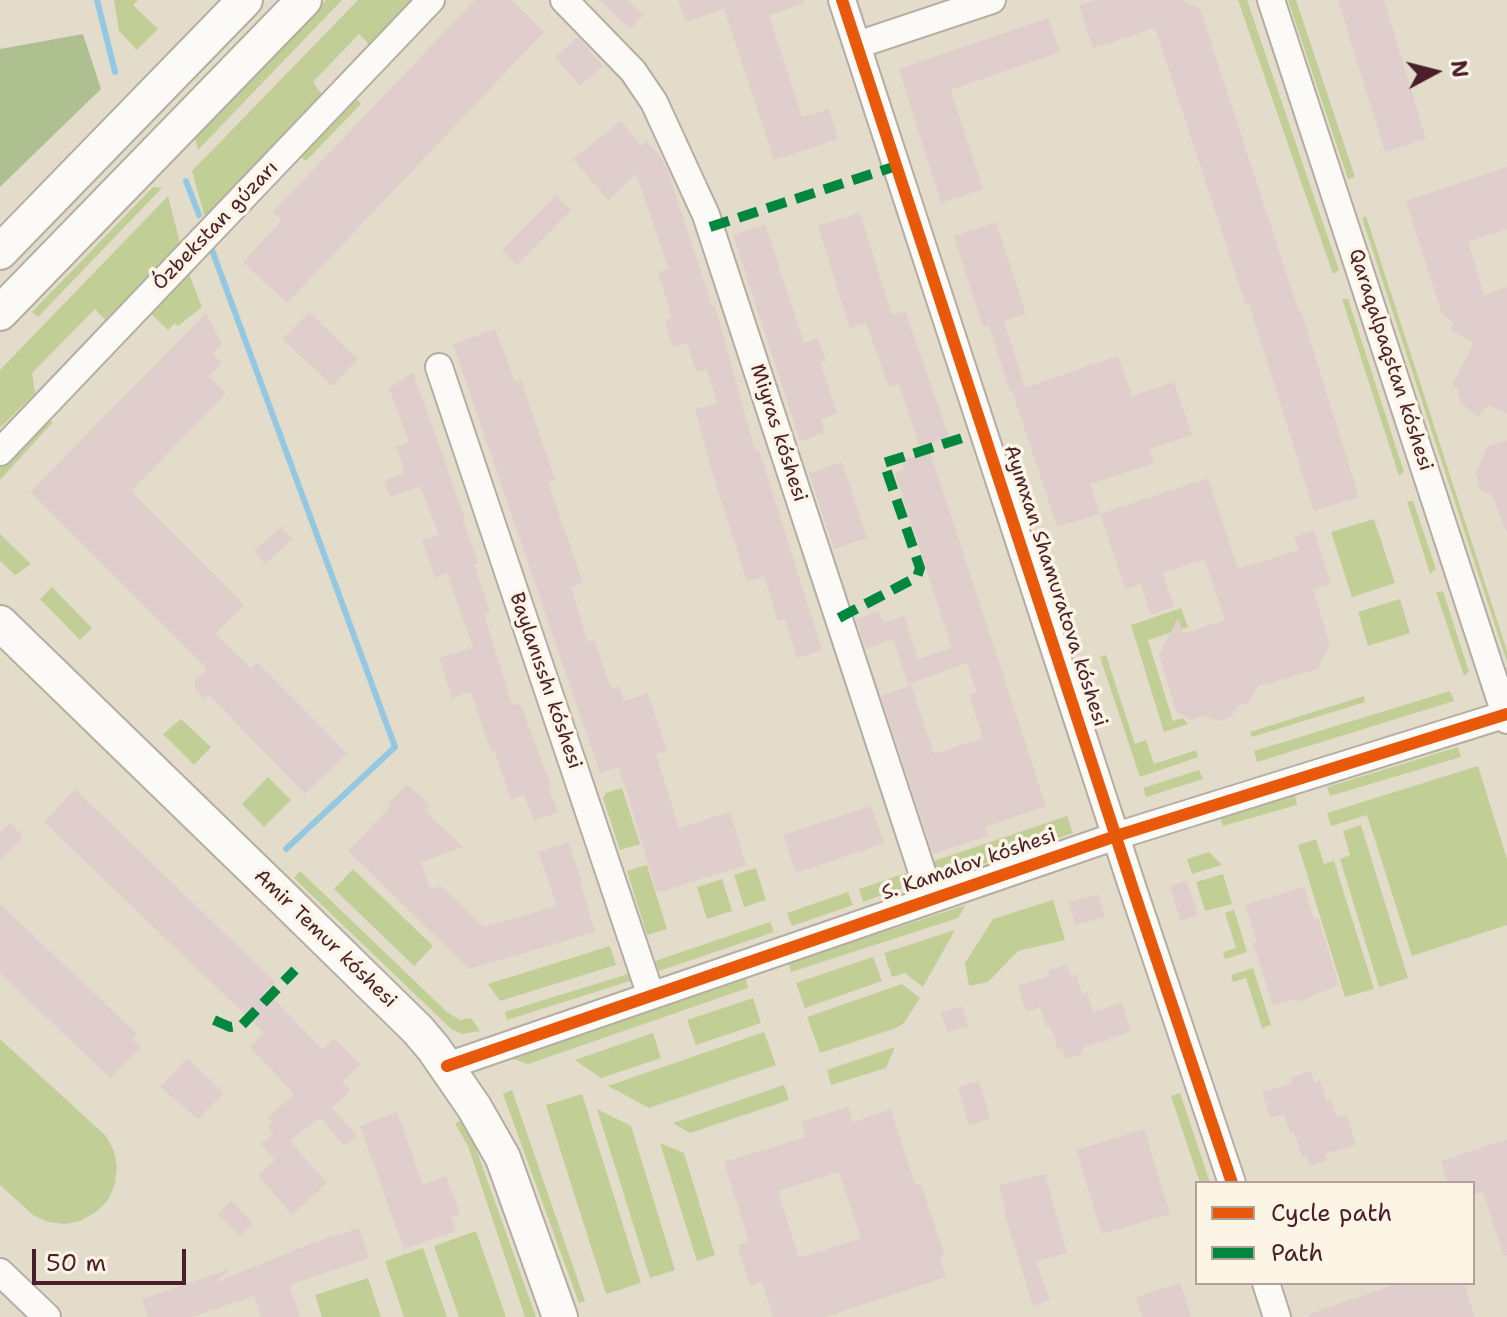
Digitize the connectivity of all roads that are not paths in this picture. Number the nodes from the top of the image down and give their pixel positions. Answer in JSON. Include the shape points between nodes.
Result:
{"nodes":[{"id":1,"x":245,"y":0,"type":"edge"},
{"id":2,"x":304,"y":0,"type":"edge"},
{"id":3,"x":431,"y":0,"type":"edge"},
{"id":4,"x":564,"y":0,"type":"edge"},
{"id":5,"x":842,"y":0,"type":"edge"},
{"id":6,"x":992,"y":0,"type":"edge"},
{"id":7,"x":1271,"y":0,"type":"edge"},
{"id":8,"x":857,"y":45,"type":"junction"},
{"id":9,"x":0,"y":252,"type":"edge"},
{"id":10,"x":0,"y":313,"type":"edge"},
{"id":11,"x":439,"y":367,"type":"dead end"},
{"id":12,"x":0,"y":452,"type":"edge"},
{"id":13,"x":0,"y":623,"type":"edge"},
{"id":14,"x":1506,"y":716,"type":"edge"},
{"id":15,"x":1116,"y":836,"type":"junction"},
{"id":16,"x":931,"y":899,"type":"junction"},
{"id":17,"x":651,"y":996,"type":"junction"},
{"id":18,"x":447,"y":1066,"type":"junction"},
{"id":19,"x":1231,"y":1181,"type":"edge"},
{"id":20,"x":0,"y":1272,"type":"edge"},
{"id":21,"x":1267,"y":1285,"type":"edge"},
{"id":22,"x":47,"y":1317,"type":"edge"},
{"id":23,"x":560,"y":1317,"type":"edge"},
{"id":24,"x":1277,"y":1317,"type":"edge"}],
"edges":[{"from":1,"to":9,"type":"main road"},
{"from":2,"to":10,"type":"main road"},
{"from":3,"to":12,"type":"street","name":"Ózbekstan gúzarı"},
{"from":4,"to":16,"type":"street","name":"Miyras kóshesi","via":[[633,71],[654,102],[706,215]]},
{"from":5,"to":8,"type":"street","name":"Ayımxan Shamuratova kóshesi"},
{"from":6,"to":8,"type":"street"},
{"from":7,"to":14,"type":"street","name":"Qaraqalpaqstan kóshesi"},
{"from":8,"to":15,"type":"street","name":"Ayımxan Shamuratova kóshesi"},
{"from":11,"to":17,"type":"street","name":"Baylanısshı kóshesi"},
{"from":13,"to":18,"type":"main road","name":"Amir Temur kóshesi","via":[[396,1008]]},
{"from":14,"to":15,"type":"street","name":"S. Kamalov kóshesi"},
{"from":15,"to":16,"type":"street","name":"S. Kamalov kóshesi"},
{"from":15,"to":19,"type":"street","name":"Ayımxan Shamuratova kóshesi"},
{"from":16,"to":17,"type":"street","name":"S. Kamalov kóshesi"},
{"from":17,"to":18,"type":"street","name":"S. Kamalov kóshesi"},
{"from":18,"to":23,"type":"main road","name":"Amir Temur kóshesi","via":[[503,1158]]},
{"from":20,"to":22,"type":"street"},
{"from":21,"to":24,"type":"street"}]}
